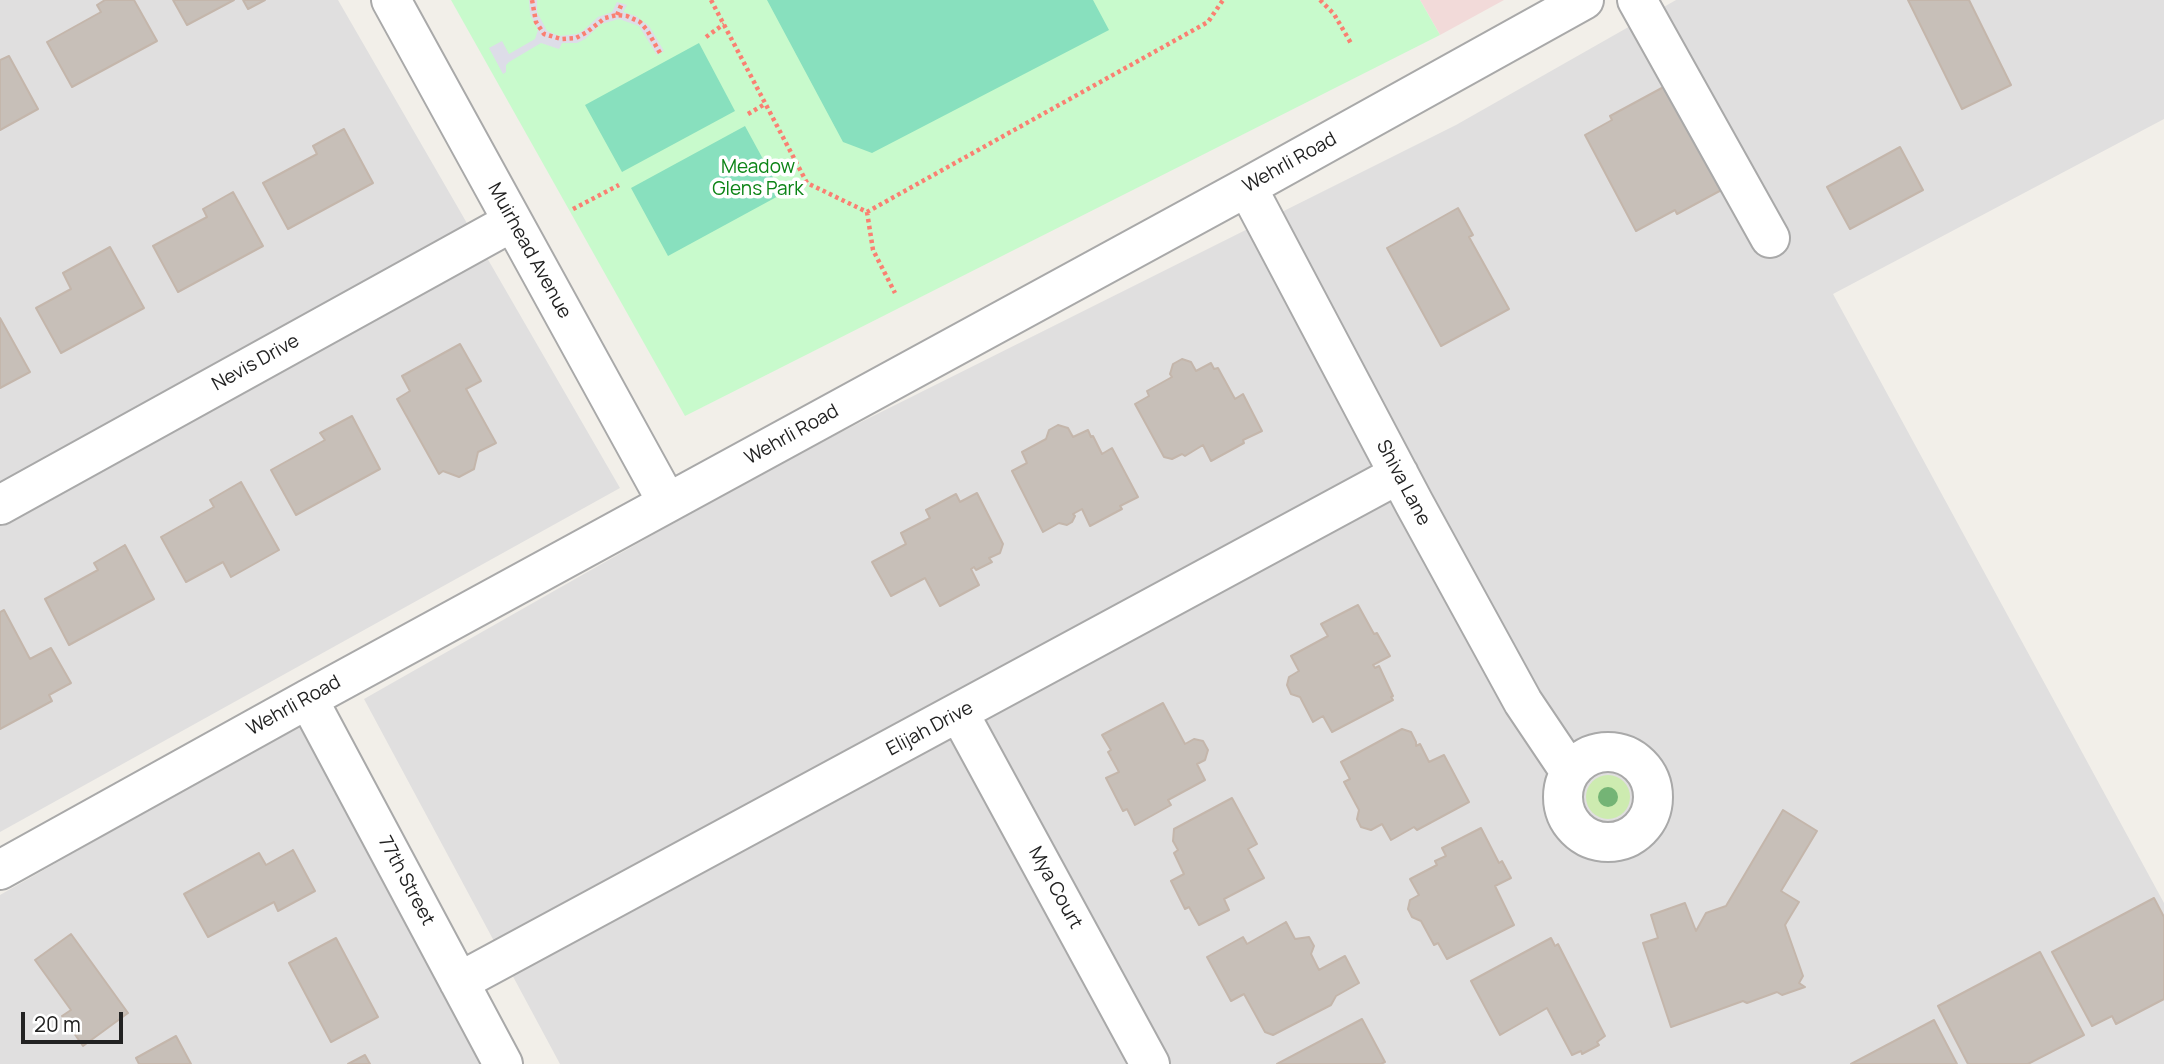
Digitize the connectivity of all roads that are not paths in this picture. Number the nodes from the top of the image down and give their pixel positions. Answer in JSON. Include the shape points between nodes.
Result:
{"nodes":[{"id":1,"x":391,"y":0,"type":"edge"},
{"id":2,"x":1584,"y":0,"type":"edge"},
{"id":3,"x":1637,"y":0,"type":"edge"},
{"id":4,"x":1541,"y":11,"type":"edge"},
{"id":5,"x":1247,"y":187,"type":"junction"},
{"id":6,"x":512,"y":222,"type":"junction"},
{"id":7,"x":1770,"y":238,"type":"dead end"},
{"id":8,"x":1399,"y":474,"type":"junction"},
{"id":9,"x":667,"y":502,"type":"junction"},
{"id":10,"x":0,"y":505,"type":"edge"},
{"id":11,"x":308,"y":699,"type":"junction"},
{"id":12,"x":959,"y":713,"type":"junction"},
{"id":13,"x":1570,"y":772,"type":"dead end"},
{"id":14,"x":0,"y":870,"type":"edge"},
{"id":15,"x":459,"y":982,"type":"junction"},
{"id":16,"x":503,"y":1064,"type":"edge"},
{"id":17,"x":1150,"y":1064,"type":"edge"}],
"edges":[{"from":1,"to":6,"type":"street","name":"Muirhead Avenue"},
{"from":2,"to":4,"type":"street","name":"Wehrli Road"},
{"from":3,"to":7,"type":"street"},
{"from":4,"to":5,"type":"street","name":"Wehrli Road"},
{"from":5,"to":8,"type":"street","name":"Shiva Lane"},
{"from":5,"to":9,"type":"street","name":"Wehrli Road"},
{"from":6,"to":9,"type":"street","name":"Muirhead Avenue"},
{"from":6,"to":10,"type":"street","name":"Nevis Drive"},
{"from":8,"to":12,"type":"street","name":"Elijah Drive"},
{"from":8,"to":13,"type":"street","name":"Shiva Lane","via":[[1523,702]]},
{"from":9,"to":11,"type":"street","name":"Wehrli Road"},
{"from":11,"to":14,"type":"street","name":"Wehrli Road"},
{"from":11,"to":15,"type":"street","name":"77th Street"},
{"from":12,"to":15,"type":"street","name":"Elijah Drive"},
{"from":12,"to":17,"type":"street","name":"Mya Court"},
{"from":15,"to":16,"type":"street","name":"77th Street"}]}
